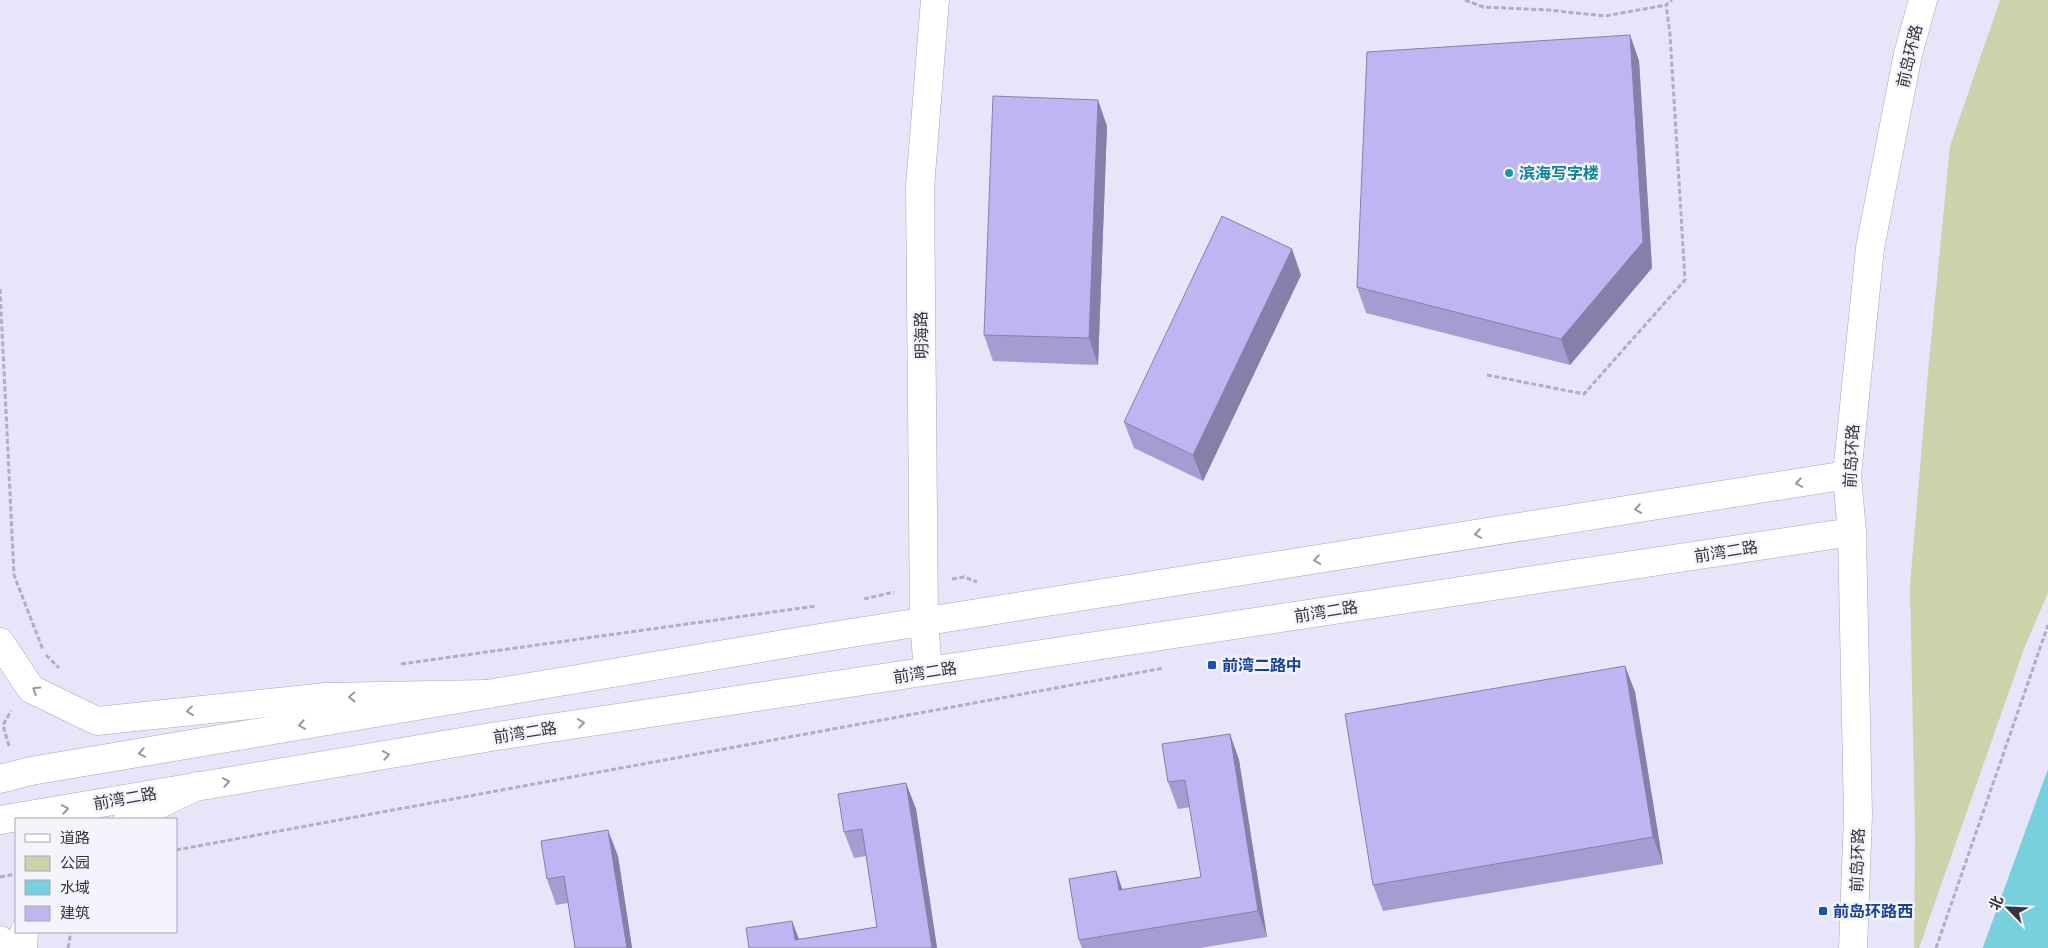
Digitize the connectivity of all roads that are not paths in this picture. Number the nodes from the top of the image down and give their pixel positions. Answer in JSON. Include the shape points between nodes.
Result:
{"nodes":[{"id":1,"x":935,"y":0,"type":"edge"},
{"id":2,"x":1923,"y":0,"type":"edge"},
{"id":3,"x":1847,"y":475,"type":"junction"},
{"id":4,"x":1852,"y":532,"type":"junction"},
{"id":5,"x":924,"y":622,"type":"junction"},
{"id":6,"x":0,"y":642,"type":"edge"},
{"id":7,"x":928,"y":671,"type":"junction"},
{"id":8,"x":488,"y":694,"type":"junction"},
{"id":9,"x":9,"y":776,"type":"edge"},
{"id":10,"x":197,"y":786,"type":"junction"},
{"id":11,"x":130,"y":818,"type":"edge"},
{"id":12,"x":0,"y":820,"type":"edge"},
{"id":13,"x":24,"y":933,"type":"edge"},
{"id":14,"x":0,"y":940,"type":"edge"},
{"id":15,"x":1,"y":948,"type":"edge"},
{"id":16,"x":23,"y":948,"type":"edge"},
{"id":17,"x":1853,"y":948,"type":"edge"}],
"edges":[{"from":1,"to":5,"type":"street","name":"明海路","via":[[920,187]]},
{"from":2,"to":3,"type":"street","name":"前岛环路","via":[[1908,54],[1870,248]]},
{"from":3,"to":4,"type":"street","name":"前岛环路"},
{"from":3,"to":5,"type":"street","one_way":true},
{"from":4,"to":7,"type":"street","name":"前湾二路"},
{"from":4,"to":17,"type":"street","name":"前岛环路","via":[[1858,815]]},
{"from":5,"to":7,"type":"street","name":"明海路"},
{"from":5,"to":8,"type":"street"},
{"from":8,"to":6,"type":"street","one_way":true,"via":[[326,697],[97,721],[30,689]]},
{"from":10,"to":7,"type":"street","name":"前湾二路","one_way":true,"via":[[497,736]]},
{"from":8,"to":9,"type":"street","one_way":true},
{"from":10,"to":11,"type":"street"},
{"from":12,"to":10,"type":"street","name":"前湾二路","one_way":true},
{"from":13,"to":16,"type":"street"},
{"from":14,"to":15,"type":"street"}]}
